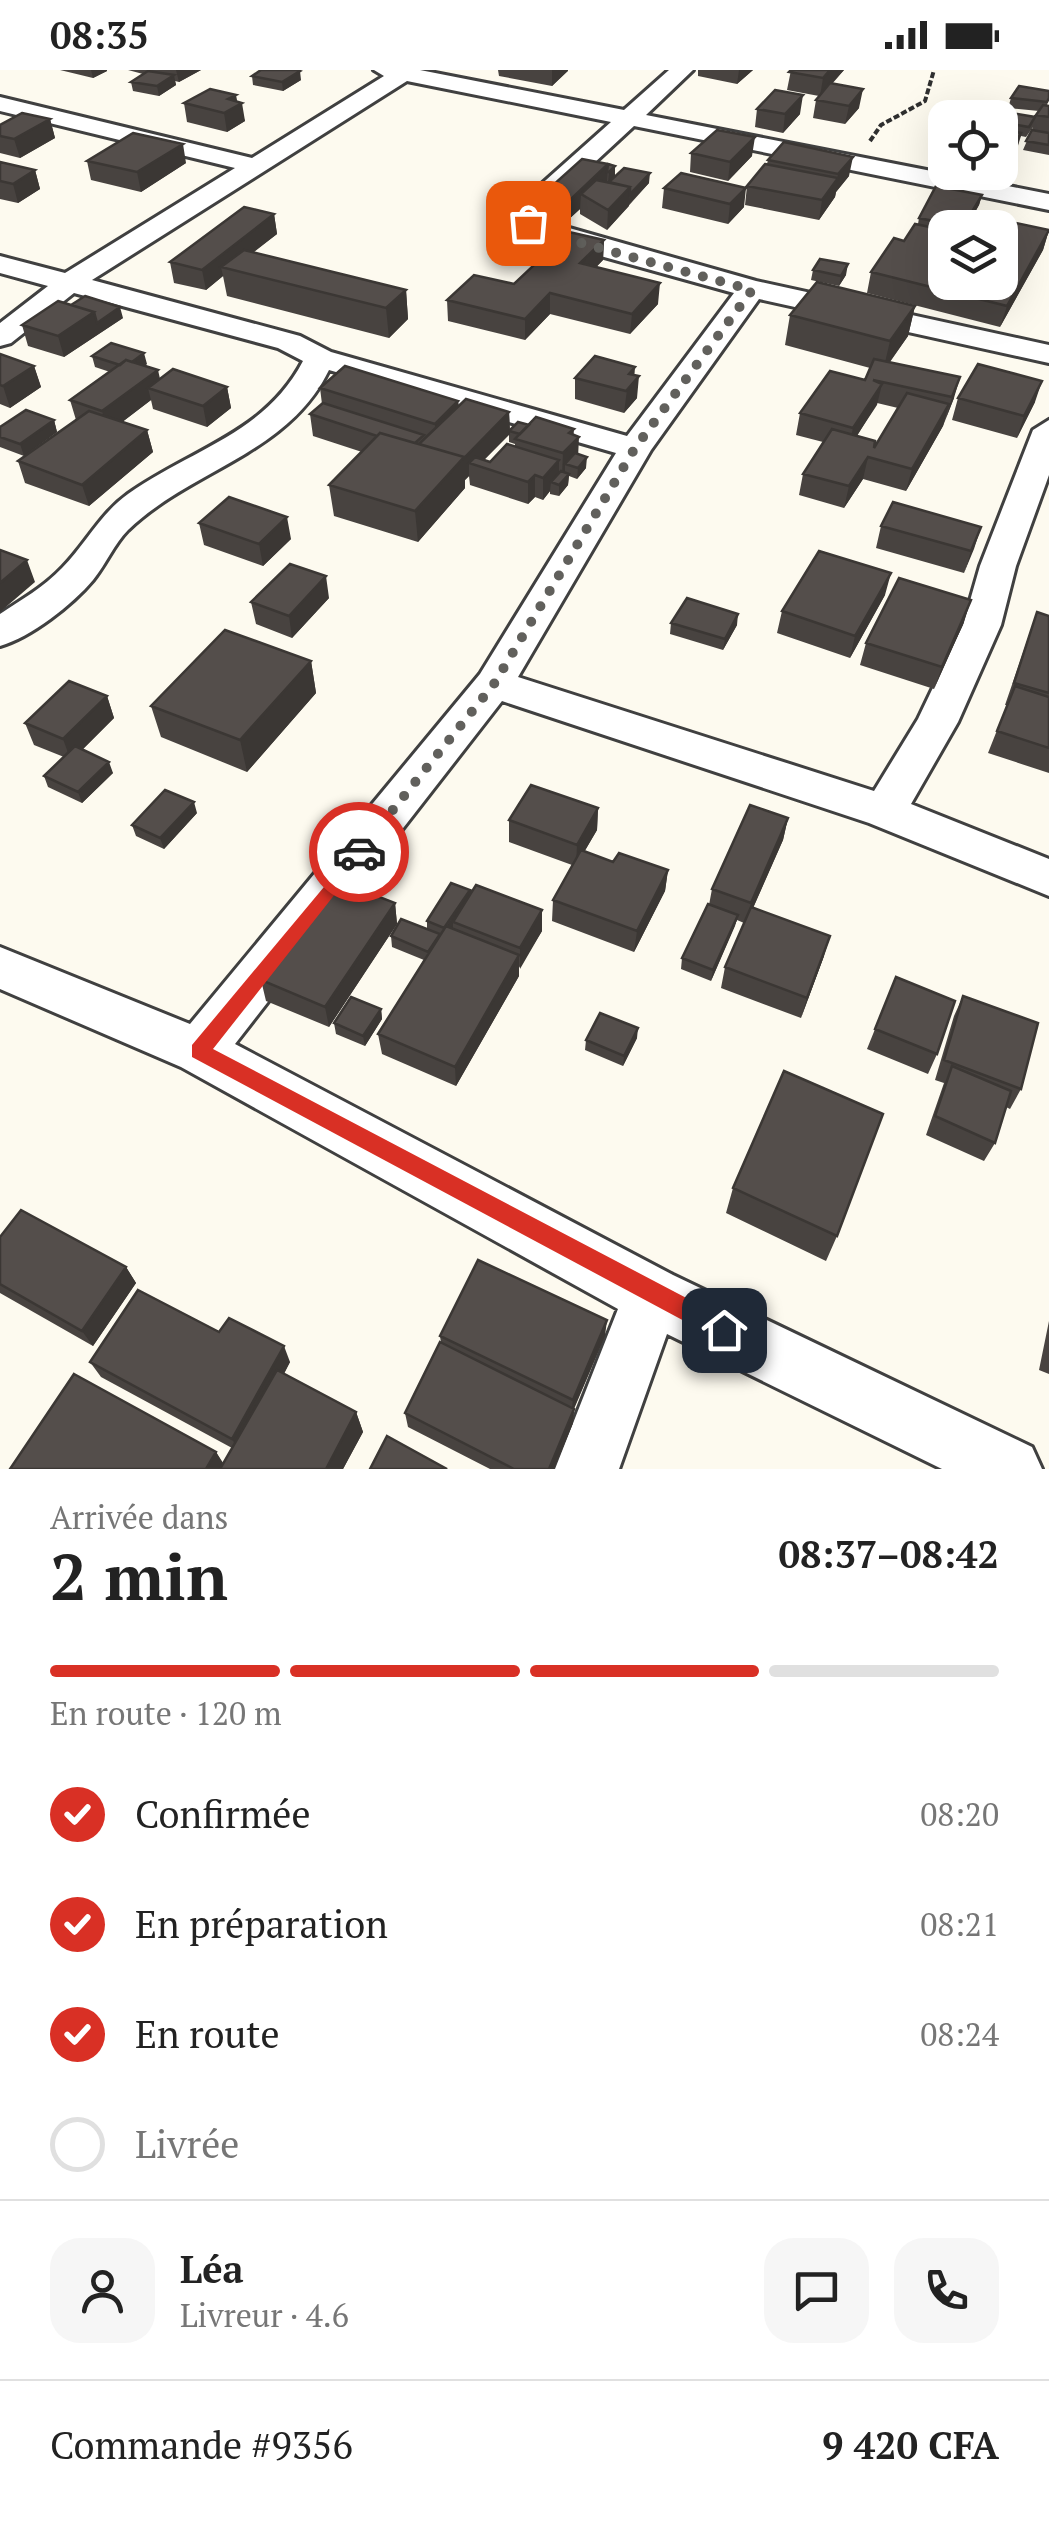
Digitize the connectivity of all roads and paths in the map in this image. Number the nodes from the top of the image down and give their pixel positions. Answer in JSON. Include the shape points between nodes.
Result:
{"nodes":[{"id":1,"x":682,"y":70,"type":"edge"},
{"id":2,"x":934,"y":70,"type":"edge"},
{"id":3,"x":399,"y":71,"type":"edge"},
{"id":4,"x":0,"y":104,"type":"edge"},
{"id":5,"x":631,"y":118,"type":"junction"},
{"id":6,"x":867,"y":164,"type":"junction"},
{"id":7,"x":256,"y":166,"type":"junction"},
{"id":8,"x":1049,"y":202,"type":"edge"},
{"id":9,"x":0,"y":264,"type":"edge"},
{"id":10,"x":70,"y":282,"type":"junction"},
{"id":11,"x":752,"y":290,"type":"junction"},
{"id":12,"x":0,"y":337,"type":"edge"},
{"id":13,"x":1049,"y":354,"type":"edge"},
{"id":14,"x":320,"y":358,"type":"junction"},
{"id":15,"x":1049,"y":430,"type":"edge"},
{"id":16,"x":635,"y":448,"type":"junction"},
{"id":17,"x":0,"y":634,"type":"edge"},
{"id":18,"x":494,"y":684,"type":"junction"},
{"id":19,"x":884,"y":811,"type":"junction"},
{"id":20,"x":1049,"y":878,"type":"edge"},
{"id":21,"x":0,"y":966,"type":"edge"},
{"id":22,"x":199,"y":1051,"type":"junction"},
{"id":23,"x":652,"y":1296,"type":"junction"},
{"id":24,"x":587,"y":1469,"type":"edge"},
{"id":25,"x":1010,"y":1469,"type":"edge"}],
"edges":[{"from":1,"to":5,"type":"street"},
{"from":2,"to":6,"type":"path","via":[[918,108],[872,132]]},
{"from":3,"to":5,"type":"street"},
{"from":3,"to":7,"type":"street"},
{"from":4,"to":7,"type":"street"},
{"from":5,"to":6,"type":"street"},
{"from":5,"to":11,"type":"street","via":[[527,211],[528,223]]},
{"from":6,"to":8,"type":"street"},
{"from":7,"to":10,"type":"street"},
{"from":9,"to":10,"type":"street"},
{"from":10,"to":12,"type":"street"},
{"from":10,"to":14,"type":"street","via":[[289,342]]},
{"from":11,"to":13,"type":"street"},
{"from":11,"to":16,"type":"street"},
{"from":14,"to":16,"type":"street"},
{"from":14,"to":17,"type":"street","via":[[308,389],[254,440],[116,522],[74,577]]},
{"from":15,"to":19,"type":"street","via":[[982,625],[937,722]]},
{"from":16,"to":18,"type":"street"},
{"from":18,"to":19,"type":"street"},
{"from":18,"to":22,"type":"street"},
{"from":19,"to":20,"type":"street"},
{"from":21,"to":22,"type":"street"},
{"from":22,"to":23,"type":"street"},
{"from":23,"to":24,"type":"street"},
{"from":23,"to":25,"type":"street"}]}
